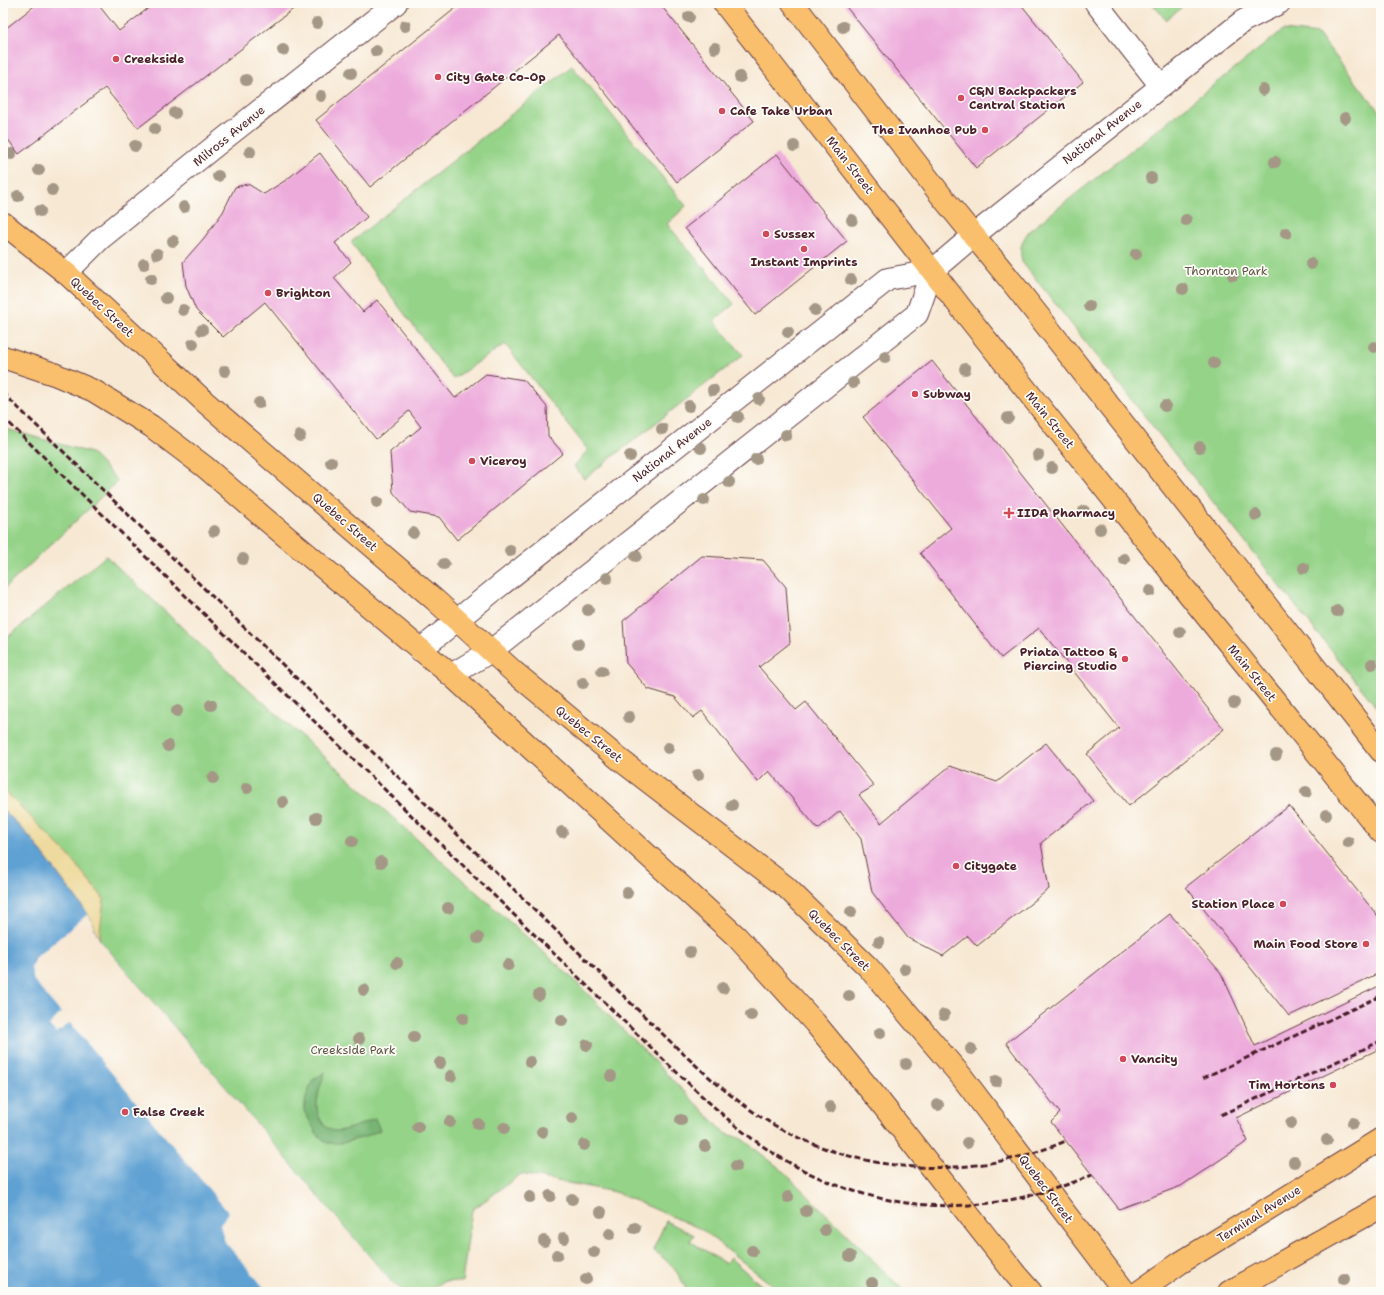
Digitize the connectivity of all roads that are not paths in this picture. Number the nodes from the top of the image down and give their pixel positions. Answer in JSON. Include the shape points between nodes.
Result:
{"nodes":[{"id":1,"x":396,"y":3,"type":"edge"},
{"id":2,"x":724,"y":3,"type":"edge"},
{"id":3,"x":792,"y":3,"type":"edge"},
{"id":4,"x":1096,"y":3,"type":"edge"},
{"id":5,"x":1279,"y":3,"type":"edge"},
{"id":6,"x":1161,"y":86,"type":"junction"},
{"id":7,"x":3,"y":223,"type":"edge"},
{"id":8,"x":973,"y":236,"type":"junction"},
{"id":9,"x":932,"y":271,"type":"junction"},
{"id":10,"x":66,"y":273,"type":"junction"},
{"id":11,"x":3,"y":357,"type":"edge"},
{"id":12,"x":457,"y":620,"type":"junction"},
{"id":13,"x":420,"y":650,"type":"junction"},
{"id":14,"x":491,"y":651,"type":"junction"},
{"id":15,"x":450,"y":675,"type":"junction"},
{"id":16,"x":1381,"y":751,"type":"edge"},
{"id":17,"x":1381,"y":832,"type":"edge"},
{"id":18,"x":1381,"y":1139,"type":"edge"},
{"id":19,"x":1381,"y":1208,"type":"edge"},
{"id":20,"x":1031,"y":1292,"type":"edge"},
{"id":21,"x":1125,"y":1292,"type":"edge"},
{"id":22,"x":1139,"y":1292,"type":"edge"},
{"id":23,"x":1229,"y":1292,"type":"edge"}],
"edges":[{"from":1,"to":10,"type":"street","name":"Milross Avenue","via":[[100,240]]},
{"from":2,"to":9,"type":"main road","name":"Main Street"},
{"from":3,"to":8,"type":"main road"},
{"from":4,"to":6,"type":"street"},
{"from":5,"to":6,"type":"street","name":"National Avenue","via":[[1243,21]]},
{"from":6,"to":8,"type":"street","name":"National Avenue"},
{"from":7,"to":10,"type":"main road","name":"Quebec Street"},
{"from":8,"to":9,"type":"street","name":"National Avenue"},
{"from":8,"to":16,"type":"main road"},
{"from":9,"to":12,"type":"street","name":"National Avenue","via":[[888,279]]},
{"from":9,"to":14,"type":"street","via":[[917,314]]},
{"from":9,"to":17,"type":"main road","name":"Main Street"},
{"from":10,"to":12,"type":"main road","name":"Quebec Street","via":[[206,402]]},
{"from":11,"to":13,"type":"main road","via":[[94,391],[151,426],[205,467]]},
{"from":12,"to":13,"type":"street","name":"National Avenue"},
{"from":12,"to":14,"type":"main road","name":"Quebec Street"},
{"from":13,"to":15,"type":"main road"},
{"from":14,"to":15,"type":"street"},
{"from":14,"to":21,"type":"main road","name":"Quebec Street","via":[[619,759],[786,887],[868,967],[962,1077]]},
{"from":15,"to":20,"type":"main road","via":[[737,937],[815,1023]]},
{"from":18,"to":22,"type":"main road","name":"Terminal Avenue","via":[[1180,1263]]},
{"from":19,"to":23,"type":"main road"}]}
